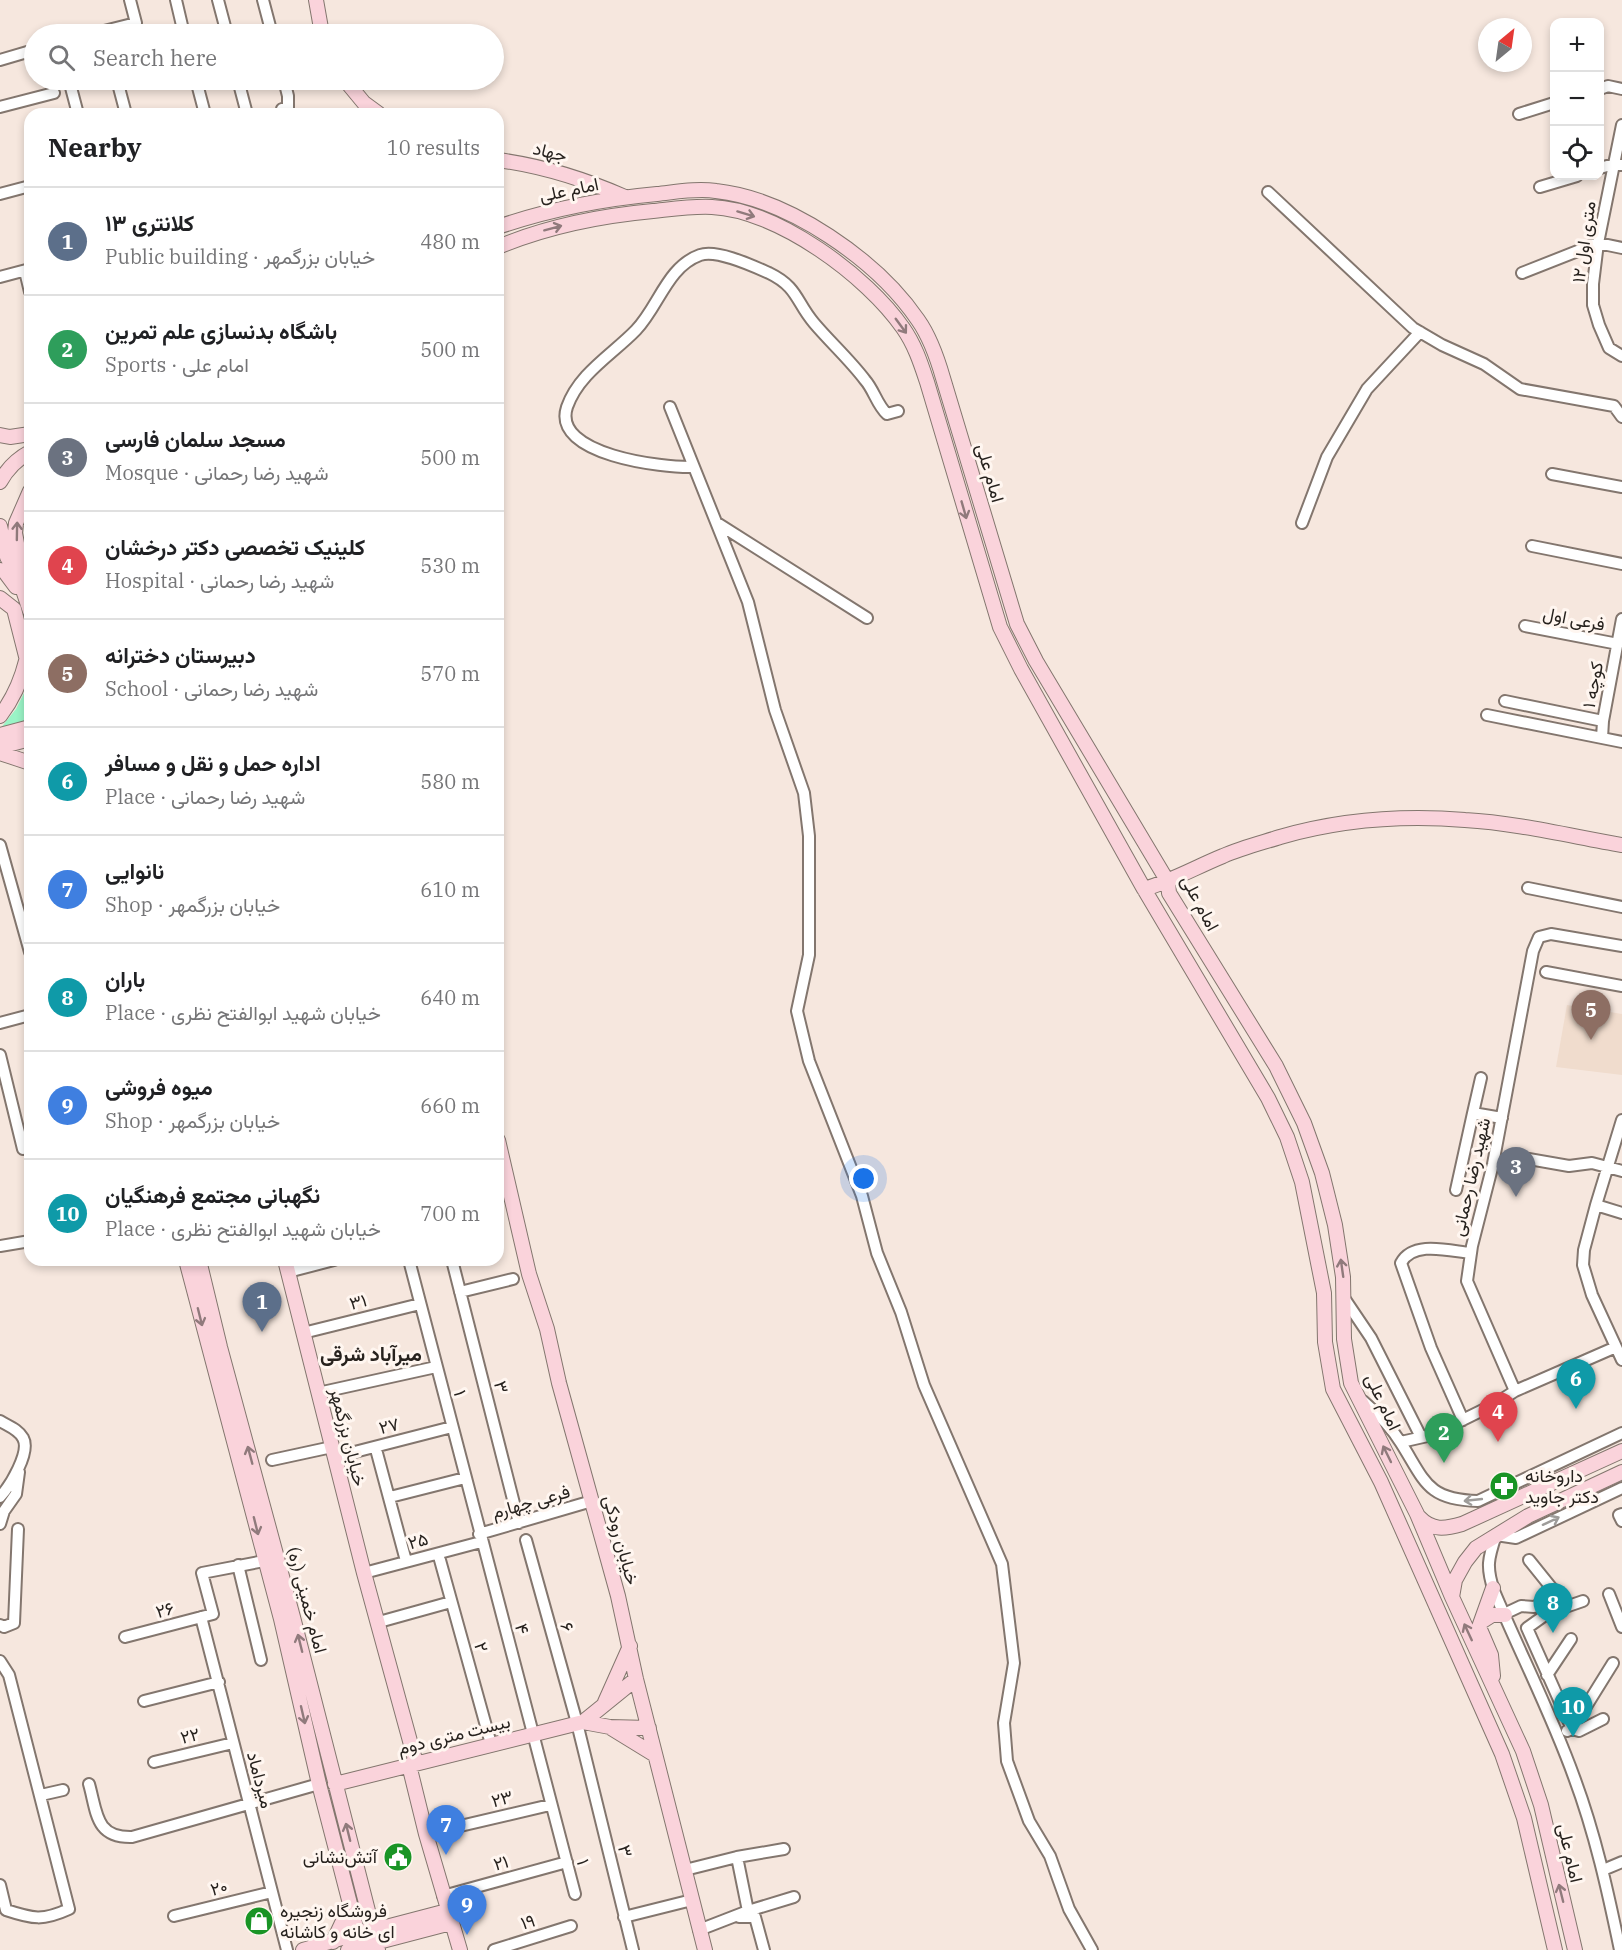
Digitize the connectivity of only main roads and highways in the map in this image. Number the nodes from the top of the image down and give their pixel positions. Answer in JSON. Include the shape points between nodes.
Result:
{"nodes":[{"id":1,"x":316,"y":0,"type":"edge"},
{"id":2,"x":320,"y":24,"type":"edge"},
{"id":3,"x":353,"y":90,"type":"edge"},
{"id":4,"x":368,"y":108,"type":"edge"},
{"id":5,"x":504,"y":161,"type":"edge"},
{"id":6,"x":625,"y":197,"type":"junction"},
{"id":7,"x":504,"y":225,"type":"edge"},
{"id":8,"x":504,"y":244,"type":"edge"},
{"id":9,"x":0,"y":435,"type":"edge"},
{"id":10,"x":24,"y":435,"type":"edge"},
{"id":11,"x":24,"y":436,"type":"edge"},
{"id":12,"x":24,"y":452,"type":"edge"},
{"id":13,"x":24,"y":457,"type":"edge"},
{"id":14,"x":0,"y":482,"type":"edge"},
{"id":15,"x":24,"y":505,"type":"edge"},
{"id":16,"x":1,"y":533,"type":"edge"},
{"id":17,"x":0,"y":570,"type":"edge"},
{"id":18,"x":18,"y":575,"type":"junction"},
{"id":19,"x":24,"y":593,"type":"edge"},
{"id":20,"x":0,"y":600,"type":"edge"},
{"id":21,"x":24,"y":600,"type":"edge"},
{"id":22,"x":1017,"y":624,"type":"junction"},
{"id":23,"x":1002,"y":630,"type":"junction"},
{"id":24,"x":24,"y":650,"type":"edge"},
{"id":25,"x":24,"y":674,"type":"edge"},
{"id":26,"x":0,"y":716,"type":"edge"},
{"id":27,"x":24,"y":729,"type":"edge"},
{"id":28,"x":0,"y":735,"type":"edge"},
{"id":29,"x":24,"y":741,"type":"edge"},
{"id":30,"x":0,"y":747,"type":"edge"},
{"id":31,"x":0,"y":753,"type":"edge"},
{"id":32,"x":24,"y":761,"type":"edge"},
{"id":33,"x":1622,"y":845,"type":"edge"},
{"id":34,"x":1168,"y":882,"type":"junction"},
{"id":35,"x":1144,"y":889,"type":"junction"},
{"id":36,"x":504,"y":1167,"type":"edge"},
{"id":37,"x":188,"y":1266,"type":"edge"},
{"id":38,"x":200,"y":1266,"type":"edge"},
{"id":39,"x":286,"y":1266,"type":"edge"},
{"id":40,"x":1352,"y":1383,"type":"junction"},
{"id":41,"x":1333,"y":1389,"type":"junction"},
{"id":42,"x":1622,"y":1451,"type":"edge"},
{"id":43,"x":1622,"y":1472,"type":"edge"},
{"id":44,"x":1557,"y":1481,"type":"junction"},
{"id":45,"x":1563,"y":1499,"type":"junction"},
{"id":46,"x":1417,"y":1514,"type":"junction"},
{"id":47,"x":1493,"y":1588,"type":"road end"},
{"id":48,"x":1452,"y":1598,"type":"junction"},
{"id":49,"x":1504,"y":1615,"type":"road end"},
{"id":50,"x":287,"y":1618,"type":"junction"},
{"id":51,"x":1480,"y":1624,"type":"junction"},
{"id":52,"x":630,"y":1646,"type":"junction"},
{"id":53,"x":636,"y":1679,"type":"junction"},
{"id":54,"x":1495,"y":1690,"type":"junction"},
{"id":55,"x":604,"y":1704,"type":"junction"},
{"id":56,"x":580,"y":1722,"type":"junction"},
{"id":57,"x":610,"y":1727,"type":"junction"},
{"id":58,"x":648,"y":1728,"type":"junction"},
{"id":59,"x":655,"y":1755,"type":"junction"},
{"id":60,"x":413,"y":1764,"type":"junction"},
{"id":61,"x":335,"y":1784,"type":"junction"},
{"id":62,"x":367,"y":1908,"type":"junction"},
{"id":63,"x":351,"y":1910,"type":"junction"},
{"id":64,"x":449,"y":1917,"type":"junction"},
{"id":65,"x":395,"y":1925,"type":"junction"},
{"id":66,"x":405,"y":1936,"type":"junction"},
{"id":67,"x":375,"y":1940,"type":"edge"},
{"id":68,"x":333,"y":1942,"type":"junction"},
{"id":69,"x":357,"y":1944,"type":"edge"},
{"id":70,"x":303,"y":1950,"type":"edge"},
{"id":71,"x":395,"y":1950,"type":"edge"},
{"id":72,"x":460,"y":1950,"type":"edge"},
{"id":73,"x":705,"y":1950,"type":"edge"},
{"id":74,"x":1555,"y":1950,"type":"edge"},
{"id":75,"x":1575,"y":1950,"type":"edge"}],
"edges":[{"from":1,"to":2,"type":"main road"},
{"from":3,"to":4,"type":"main road"},
{"from":5,"to":6,"type":"main road","name":"جهاد","via":[[585,180]]},
{"from":6,"to":7,"type":"main road","name":"امام علی","via":[[569,206]]},
{"from":6,"to":22,"type":"main road","name":"امام علی","via":[[714,190],[747,196],[823,232],[863,261],[898,295],[933,348]]},
{"from":8,"to":23,"type":"main road","name":"امام علی","one_way":true,"via":[[573,222],[627,213],[713,207],[743,212],[771,223],[814,246],[852,274],[886,307],[918,354]]},
{"from":9,"to":10,"type":"main road"},
{"from":11,"to":12,"type":"main road","via":[[17,447]]},
{"from":13,"to":14,"type":"main road","via":[[5,471]]},
{"from":18,"to":15,"type":"main road","one_way":true,"via":[[15,533]]},
{"from":16,"to":18,"type":"main road","via":[[7,556]]},
{"from":17,"to":21,"type":"main road","via":[[9,576]]},
{"from":18,"to":19,"type":"main road"},
{"from":20,"to":24,"type":"main road","via":[[14,609]]},
{"from":22,"to":23,"type":"main road"},
{"from":22,"to":34,"type":"main road","name":"امام علی"},
{"from":23,"to":35,"type":"main road","name":"امام علی"},
{"from":25,"to":26,"type":"main road"},
{"from":27,"to":28,"type":"main road"},
{"from":29,"to":30,"type":"main road"},
{"from":31,"to":32,"type":"main road"},
{"from":33,"to":34,"type":"main road","via":[[1465,820],[1396,818],[1330,825],[1281,837],[1224,855]]},
{"from":34,"to":35,"type":"main road"},
{"from":40,"to":34,"type":"main road","name":"امام علی","one_way":true,"via":[[1344,1339],[1344,1298],[1335,1225],[1304,1123],[1276,1066],[1169,893]]},
{"from":35,"to":41,"type":"main road","name":"امام علی","via":[[1268,1098],[1287,1137],[1302,1182],[1324,1293],[1325,1342]]},
{"from":36,"to":52,"type":"main road","name":"خیابان رودکی","via":[[529,1274]]},
{"from":37,"to":50,"type":"main road","name":"امام خمینی (ره)","one_way":true,"via":[[264,1561]]},
{"from":50,"to":38,"type":"main road","name":"امام خمینی (ره)","one_way":true},
{"from":39,"to":60,"type":"main road","name":"خیابان بزرگمهر"},
{"from":40,"to":41,"type":"main road"},
{"from":46,"to":40,"type":"main road","name":"امام علی","one_way":true},
{"from":41,"to":74,"type":"main road","name":"امام علی","via":[[1381,1482],[1502,1754],[1524,1818]]},
{"from":42,"to":44,"type":"main road"},
{"from":43,"to":45,"type":"main road"},
{"from":44,"to":45,"type":"main road"},
{"from":44,"to":46,"type":"main road","via":[[1450,1527],[1426,1525]]},
{"from":45,"to":48,"type":"main road","via":[[1476,1548],[1455,1580]]},
{"from":46,"to":48,"type":"main road","name":"امام علی"},
{"from":47,"to":51,"type":"main road"},
{"from":54,"to":48,"type":"main road","name":"امام علی","one_way":true},
{"from":49,"to":51,"type":"main road","via":[[1492,1615]]},
{"from":61,"to":50,"type":"main road","name":"امام خمینی (ره)","one_way":true},
{"from":50,"to":63,"type":"main road","name":"امام خمینی (ره)","one_way":true,"via":[[319,1784]]},
{"from":51,"to":54,"type":"main road","via":[[1491,1655]]},
{"from":52,"to":53,"type":"main road","name":"خیابان رودکی"},
{"from":52,"to":55,"type":"main road"},
{"from":53,"to":55,"type":"main road","name":"بیست متری دوم"},
{"from":53,"to":58,"type":"main road","name":"خیابان رودکی"},
{"from":75,"to":54,"type":"main road","name":"امام علی","one_way":true,"via":[[1541,1805],[1523,1751]]},
{"from":55,"to":56,"type":"main road","name":"بیست متری دوم"},
{"from":56,"to":57,"type":"main road","name":"بیست متری دوم"},
{"from":56,"to":60,"type":"main road","name":"بیست متری دوم"},
{"from":57,"to":58,"type":"main road","name":"بیست متری دوم"},
{"from":57,"to":59,"type":"main road"},
{"from":58,"to":59,"type":"main road","name":"خیابان رودکی"},
{"from":59,"to":73,"type":"main road","name":"خیابان رودکی"},
{"from":60,"to":61,"type":"main road","name":"بیست متری دوم"},
{"from":60,"to":64,"type":"main road","name":"خیابان بزرگمهر","via":[[426,1834]]},
{"from":62,"to":61,"type":"main road","name":"امام خمینی (ره)","one_way":true},
{"from":62,"to":63,"type":"main road","via":[[363,1913]]},
{"from":62,"to":65,"type":"main road"},
{"from":62,"to":67,"type":"main road","name":"امام خمینی (ره)"},
{"from":63,"to":68,"type":"main road"},
{"from":63,"to":69,"type":"main road","name":"امام خمینی (ره)"},
{"from":64,"to":65,"type":"main road"},
{"from":64,"to":66,"type":"main road"},
{"from":64,"to":72,"type":"main road"},
{"from":65,"to":67,"type":"main road"},
{"from":66,"to":67,"type":"main road"},
{"from":66,"to":71,"type":"main road"},
{"from":67,"to":69,"type":"main road"},
{"from":68,"to":69,"type":"main road"},
{"from":68,"to":70,"type":"main road"}]}
